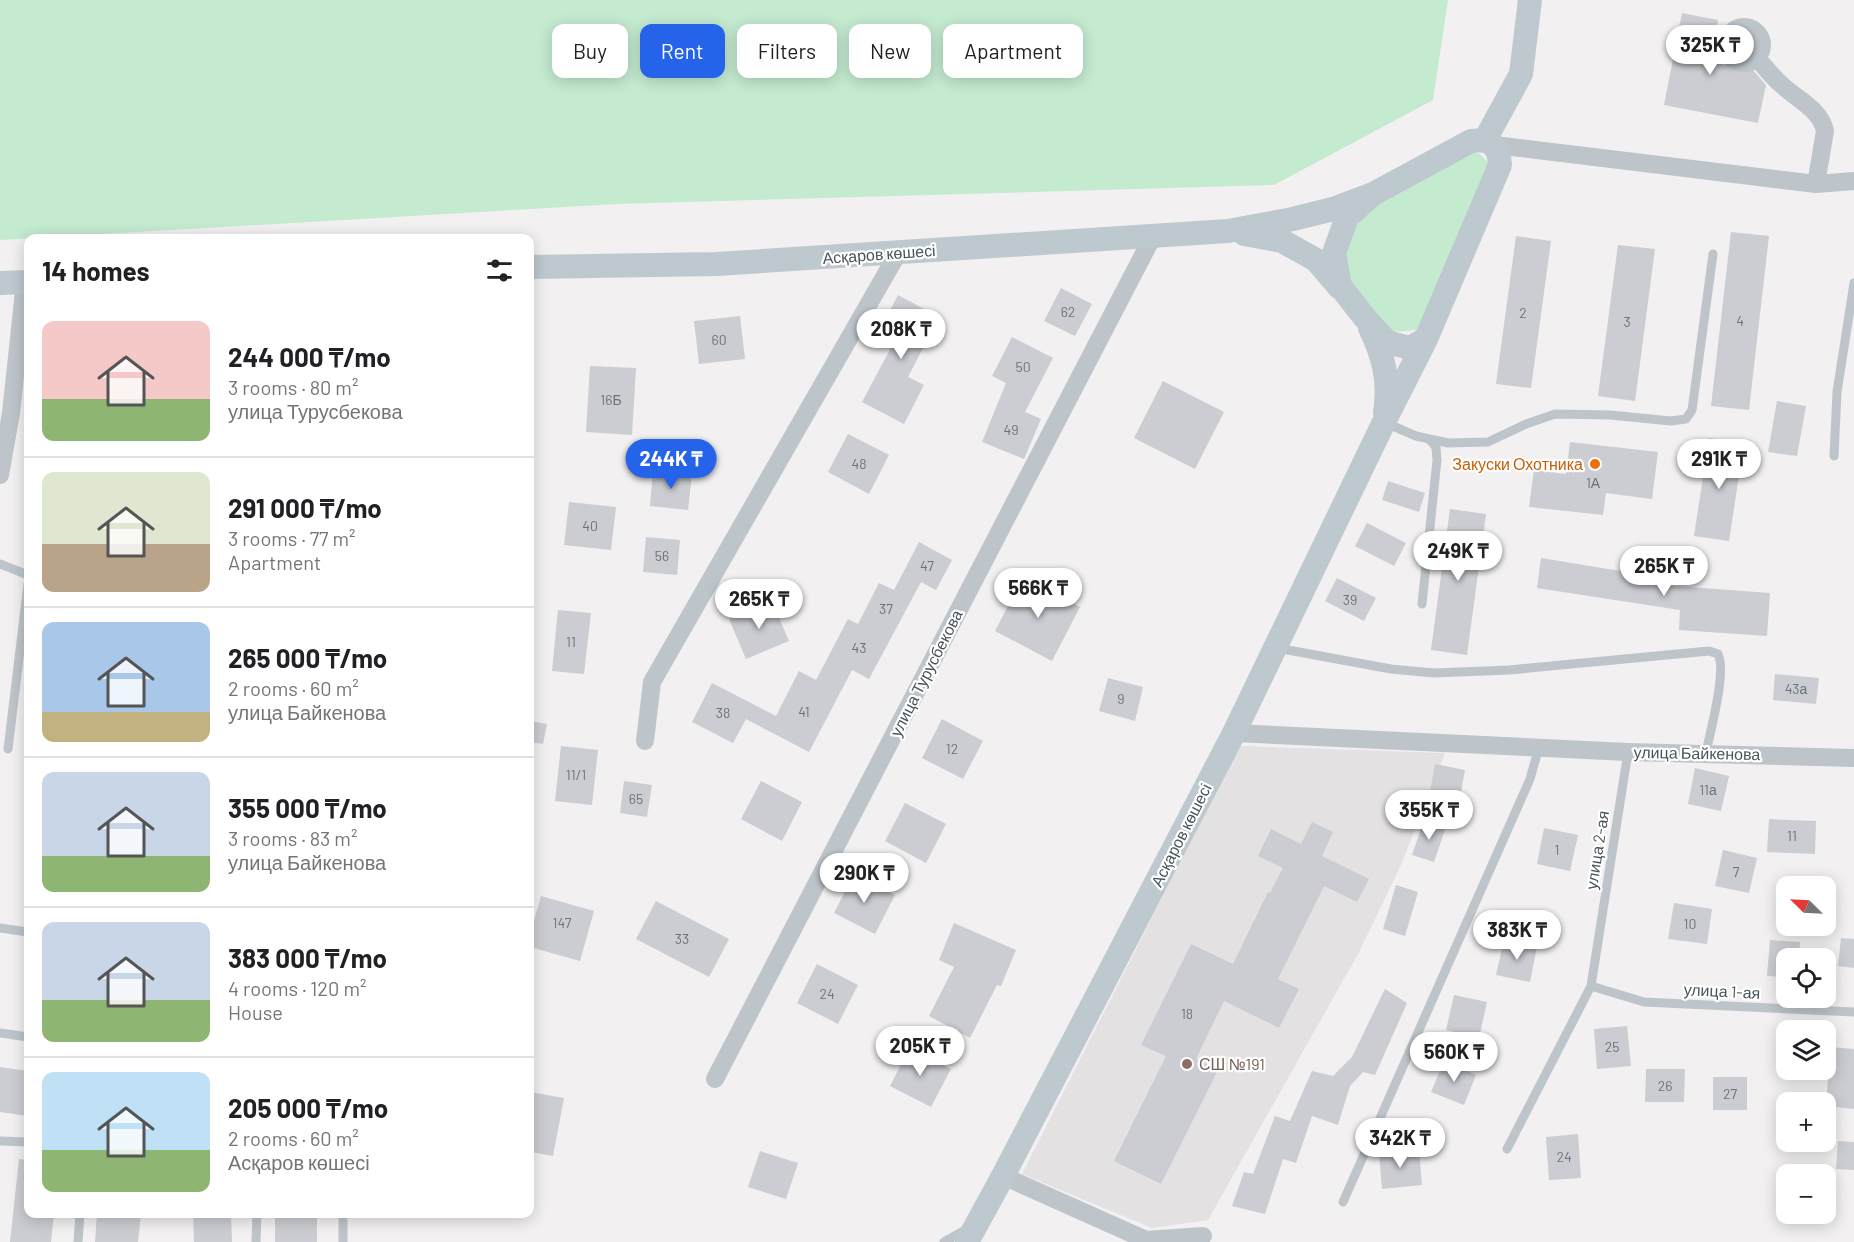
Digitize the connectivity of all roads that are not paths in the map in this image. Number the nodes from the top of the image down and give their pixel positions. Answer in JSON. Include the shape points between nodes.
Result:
{"nodes":[{"id":1,"x":1530,"y":0,"type":"edge"},
{"id":2,"x":1757,"y":58,"type":"dead end"},
{"id":3,"x":1490,"y":142,"type":"junction"},
{"id":4,"x":1854,"y":181,"type":"edge"},
{"id":5,"x":1816,"y":184,"type":"junction"},
{"id":6,"x":1373,"y":194,"type":"junction"},
{"id":7,"x":1228,"y":231,"type":"junction"},
{"id":8,"x":1154,"y":236,"type":"junction"},
{"id":9,"x":898,"y":253,"type":"junction"},
{"id":10,"x":1713,"y":254,"type":"dead end"},
{"id":11,"x":534,"y":267,"type":"edge"},
{"id":12,"x":24,"y":282,"type":"edge"},
{"id":13,"x":0,"y":283,"type":"edge"},
{"id":14,"x":1854,"y":283,"type":"edge"},
{"id":15,"x":24,"y":305,"type":"edge"},
{"id":16,"x":1365,"y":318,"type":"junction"},
{"id":17,"x":1426,"y":339,"type":"junction"},
{"id":18,"x":1384,"y":422,"type":"junction"},
{"id":19,"x":1429,"y":439,"type":"junction"},
{"id":20,"x":1834,"y":456,"type":"dead end"},
{"id":21,"x":0,"y":476,"type":"edge"},
{"id":22,"x":0,"y":564,"type":"edge"},
{"id":23,"x":24,"y":573,"type":"edge"},
{"id":24,"x":1422,"y":604,"type":"dead end"},
{"id":25,"x":24,"y":617,"type":"edge"},
{"id":26,"x":1275,"y":648,"type":"junction"},
{"id":27,"x":1234,"y":734,"type":"junction"},
{"id":28,"x":645,"y":741,"type":"dead end"},
{"id":29,"x":1539,"y":747,"type":"junction"},
{"id":30,"x":8,"y":749,"type":"dead end"},
{"id":31,"x":1628,"y":752,"type":"junction"},
{"id":32,"x":1706,"y":753,"type":"junction"},
{"id":33,"x":1854,"y":758,"type":"edge"},
{"id":34,"x":0,"y":928,"type":"edge"},
{"id":35,"x":24,"y":931,"type":"edge"},
{"id":36,"x":1591,"y":986,"type":"junction"},
{"id":37,"x":1854,"y":1011,"type":"edge"},
{"id":38,"x":0,"y":1034,"type":"edge"},
{"id":39,"x":24,"y":1037,"type":"edge"},
{"id":40,"x":715,"y":1079,"type":"dead end"},
{"id":41,"x":0,"y":1141,"type":"edge"},
{"id":42,"x":24,"y":1142,"type":"edge"},
{"id":43,"x":1507,"y":1149,"type":"dead end"},
{"id":44,"x":1003,"y":1176,"type":"junction"},
{"id":45,"x":1343,"y":1202,"type":"dead end"},
{"id":46,"x":80,"y":1218,"type":"edge"},
{"id":47,"x":256,"y":1218,"type":"edge"},
{"id":48,"x":343,"y":1218,"type":"edge"},
{"id":49,"x":972,"y":1232,"type":"edge"},
{"id":50,"x":1203,"y":1236,"type":"dead end"},
{"id":51,"x":78,"y":1242,"type":"edge"},
{"id":52,"x":256,"y":1242,"type":"edge"},
{"id":53,"x":343,"y":1242,"type":"edge"},
{"id":54,"x":944,"y":1242,"type":"edge"}],
"edges":[{"from":1,"to":3,"type":"street","via":[[1521,74]]},
{"from":2,"to":5,"type":"street","via":[[1823,123]]},
{"from":3,"to":5,"type":"street"},
{"from":3,"to":6,"type":"street","via":[[1471,141]]},
{"from":3,"to":17,"type":"street","name":"Асқаров көшесі","via":[[1499,154],[1500,165]]},
{"from":4,"to":5,"type":"street"},
{"from":6,"to":7,"type":"street","via":[[1333,209]]},
{"from":6,"to":16,"type":"street","via":[[1347,217],[1334,253],[1340,286]]},
{"from":7,"to":8,"type":"street","name":"Асқаров көшесі"},
{"from":7,"to":16,"type":"street","via":[[1282,241],[1316,260]]},
{"from":8,"to":9,"type":"street","name":"Асқаров көшесі"},
{"from":8,"to":40,"type":"street","name":"улица Турусбекова"},
{"from":9,"to":11,"type":"street","name":"Асқаров көшесі","via":[[717,264]]},
{"from":9,"to":28,"type":"street","via":[[652,682]]},
{"from":10,"to":19,"type":"lane","via":[[1692,410],[1686,419],[1555,414],[1488,442],[1448,443]]},
{"from":12,"to":13,"type":"street"},
{"from":14,"to":20,"type":"lane","via":[[1837,392]]},
{"from":15,"to":21,"type":"street"},
{"from":16,"to":17,"type":"street","via":[[1387,342],[1410,348]]},
{"from":16,"to":18,"type":"street","via":[[1381,350],[1388,393]]},
{"from":17,"to":18,"type":"street","name":"Асқаров көшесі"},
{"from":18,"to":19,"type":"lane"},
{"from":18,"to":26,"type":"street","name":"Асқаров көшесі"},
{"from":19,"to":24,"type":"lane","via":[[1436,447],[1437,460]]},
{"from":22,"to":23,"type":"lane"},
{"from":25,"to":30,"type":"lane"},
{"from":26,"to":27,"type":"street","name":"Асқаров көшесі"},
{"from":26,"to":32,"type":"lane","via":[[1434,673],[1709,651],[1722,660]]},
{"from":27,"to":29,"type":"street","name":"улица Байкенова"},
{"from":27,"to":44,"type":"street","name":"Асқаров көшесі"},
{"from":29,"to":31,"type":"street","name":"улица Байкенова"},
{"from":29,"to":45,"type":"lane","via":[[1530,779]]},
{"from":31,"to":32,"type":"street","name":"улица Байкенова"},
{"from":31,"to":36,"type":"lane","name":"улица 2-ая"},
{"from":32,"to":33,"type":"street","name":"улица Байкенова"},
{"from":34,"to":35,"type":"lane"},
{"from":36,"to":37,"type":"lane","name":"улица 1-ая","via":[[1644,1002]]},
{"from":36,"to":43,"type":"lane","name":"улица 2-ая"},
{"from":38,"to":39,"type":"lane"},
{"from":41,"to":42,"type":"lane"},
{"from":44,"to":49,"type":"street","name":"Асқаров көшесі"},
{"from":44,"to":50,"type":"street","via":[[1146,1240]]},
{"from":46,"to":51,"type":"lane"},
{"from":47,"to":52,"type":"lane"},
{"from":48,"to":53,"type":"lane"},
{"from":49,"to":54,"type":"lane"}]}
